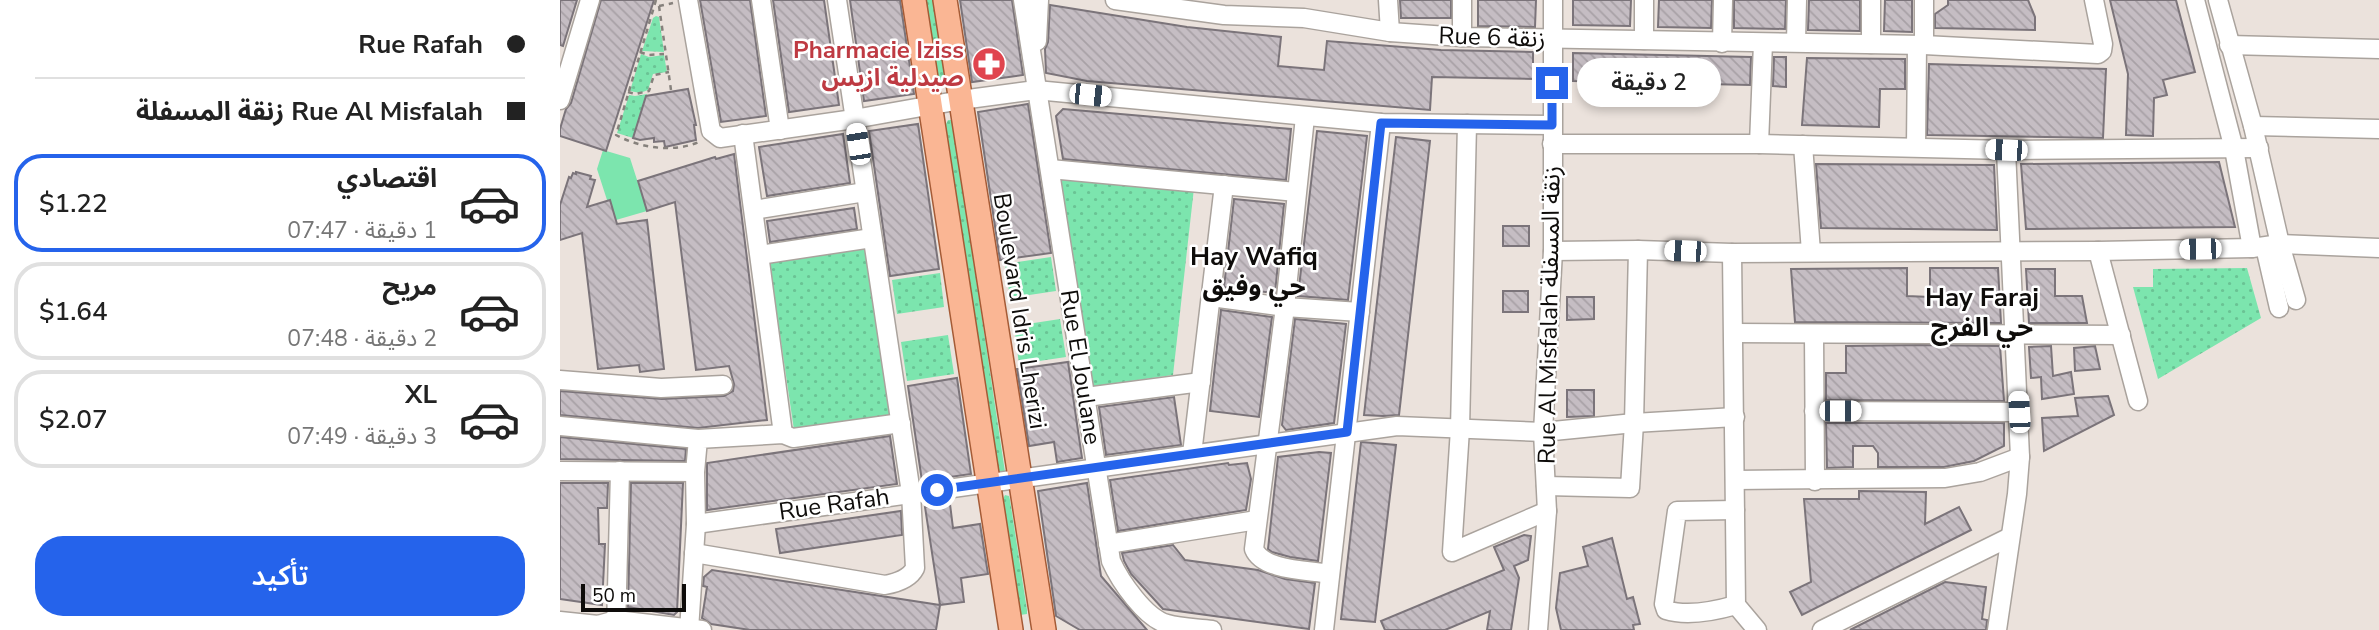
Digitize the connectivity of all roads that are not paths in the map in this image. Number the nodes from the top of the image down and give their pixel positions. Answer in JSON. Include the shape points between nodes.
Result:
{"nodes":[{"id":1,"x":590,"y":0,"type":"edge"},
{"id":2,"x":761,"y":0,"type":"edge"},
{"id":3,"x":837,"y":0,"type":"edge"},
{"id":4,"x":915,"y":0,"type":"edge"},
{"id":5,"x":945,"y":0,"type":"edge"},
{"id":6,"x":1023,"y":0,"type":"edge"},
{"id":7,"x":1038,"y":0,"type":"edge"},
{"id":8,"x":1115,"y":0,"type":"edge"},
{"id":9,"x":1388,"y":0,"type":"edge"},
{"id":10,"x":1462,"y":0,"type":"edge"},
{"id":11,"x":1553,"y":0,"type":"edge"},
{"id":12,"x":1644,"y":0,"type":"edge"},
{"id":13,"x":1723,"y":0,"type":"edge"},
{"id":14,"x":1797,"y":0,"type":"edge"},
{"id":15,"x":1871,"y":0,"type":"edge"},
{"id":16,"x":1924,"y":0,"type":"edge"},
{"id":17,"x":2094,"y":0,"type":"edge"},
{"id":18,"x":2195,"y":0,"type":"edge"},
{"id":19,"x":2218,"y":0,"type":"edge"},
{"id":20,"x":683,"y":1,"type":"edge"},
{"id":21,"x":1143,"y":3,"type":"edge"},
{"id":22,"x":1224,"y":8,"type":"edge"},
{"id":23,"x":1304,"y":9,"type":"edge"},
{"id":24,"x":1390,"y":32,"type":"junction"},
{"id":25,"x":1462,"y":37,"type":"junction"},
{"id":26,"x":1552,"y":40,"type":"junction"},
{"id":27,"x":1644,"y":40,"type":"junction"},
{"id":28,"x":1796,"y":42,"type":"junction"},
{"id":29,"x":1722,"y":43,"type":"junction"},
{"id":30,"x":1763,"y":43,"type":"junction"},
{"id":31,"x":1871,"y":44,"type":"junction"},
{"id":32,"x":1921,"y":45,"type":"junction"},
{"id":33,"x":2229,"y":45,"type":"junction"},
{"id":34,"x":2379,"y":49,"type":"edge"},
{"id":35,"x":565,"y":62,"type":"edge"},
{"id":36,"x":1036,"y":90,"type":"junction"},
{"id":37,"x":560,"y":100,"type":"edge"},
{"id":38,"x":961,"y":100,"type":"junction"},
{"id":39,"x":931,"y":105,"type":"junction"},
{"id":40,"x":1305,"y":117,"type":"junction"},
{"id":41,"x":854,"y":120,"type":"junction"},
{"id":42,"x":1381,"y":123,"type":"junction"},
{"id":43,"x":1467,"y":124,"type":"junction"},
{"id":44,"x":1552,"y":125,"type":"junction"},
{"id":45,"x":2253,"y":126,"type":"junction"},
{"id":46,"x":2379,"y":129,"type":"edge"},
{"id":47,"x":780,"y":130,"type":"junction"},
{"id":48,"x":743,"y":134,"type":"junction"},
{"id":49,"x":1552,"y":144,"type":"junction"},
{"id":50,"x":1759,"y":144,"type":"junction"},
{"id":51,"x":1803,"y":145,"type":"junction"},
{"id":52,"x":1916,"y":147,"type":"junction"},
{"id":53,"x":2259,"y":148,"type":"junction"},
{"id":54,"x":2234,"y":149,"type":"junction"},
{"id":55,"x":2006,"y":150,"type":"junction"},
{"id":56,"x":1050,"y":169,"type":"junction"},
{"id":57,"x":1224,"y":185,"type":"junction"},
{"id":58,"x":865,"y":192,"type":"junction"},
{"id":59,"x":1296,"y":192,"type":"junction"},
{"id":60,"x":754,"y":210,"type":"junction"},
{"id":61,"x":872,"y":238,"type":"junction"},
{"id":62,"x":2265,"y":246,"type":"junction"},
{"id":63,"x":2379,"y":248,"type":"edge"},
{"id":64,"x":1638,"y":250,"type":"junction"},
{"id":65,"x":1553,"y":251,"type":"junction"},
{"id":66,"x":2012,"y":251,"type":"junction"},
{"id":67,"x":2098,"y":251,"type":"junction"},
{"id":68,"x":1811,"y":252,"type":"junction"},
{"id":69,"x":1732,"y":253,"type":"junction"},
{"id":70,"x":760,"y":255,"type":"junction"},
{"id":71,"x":1212,"y":297,"type":"junction"},
{"id":72,"x":2296,"y":300,"type":"dead end"},
{"id":73,"x":1285,"y":307,"type":"junction"},
{"id":74,"x":2279,"y":308,"type":"dead end"},
{"id":75,"x":1360,"y":312,"type":"junction"},
{"id":76,"x":1734,"y":333,"type":"junction"},
{"id":77,"x":1814,"y":335,"type":"junction"},
{"id":78,"x":2121,"y":335,"type":"junction"},
{"id":79,"x":2016,"y":336,"type":"junction"},
{"id":80,"x":560,"y":380,"type":"edge"},
{"id":81,"x":1201,"y":382,"type":"junction"},
{"id":82,"x":723,"y":386,"type":"dead end"},
{"id":83,"x":1086,"y":397,"type":"junction"},
{"id":84,"x":2138,"y":401,"type":"dead end"},
{"id":85,"x":1814,"y":411,"type":"junction"},
{"id":86,"x":2019,"y":412,"type":"junction"},
{"id":87,"x":1735,"y":417,"type":"junction"},
{"id":88,"x":901,"y":423,"type":"junction"},
{"id":89,"x":1634,"y":423,"type":"junction"},
{"id":90,"x":560,"y":426,"type":"edge"},
{"id":91,"x":1460,"y":429,"type":"junction"},
{"id":92,"x":1347,"y":432,"type":"junction"},
{"id":93,"x":1543,"y":432,"type":"junction"},
{"id":94,"x":783,"y":434,"type":"junction"},
{"id":95,"x":698,"y":439,"type":"junction"},
{"id":96,"x":1266,"y":444,"type":"junction"},
{"id":97,"x":1192,"y":454,"type":"junction"},
{"id":98,"x":2020,"y":457,"type":"junction"},
{"id":99,"x":1097,"y":467,"type":"junction"},
{"id":100,"x":560,"y":471,"type":"edge"},
{"id":101,"x":620,"y":471,"type":"junction"},
{"id":102,"x":695,"y":472,"type":"junction"},
{"id":103,"x":1019,"y":478,"type":"junction"},
{"id":104,"x":1735,"y":480,"type":"junction"},
{"id":105,"x":1815,"y":481,"type":"junction"},
{"id":106,"x":988,"y":483,"type":"junction"},
{"id":107,"x":1546,"y":486,"type":"junction"},
{"id":108,"x":911,"y":493,"type":"junction"},
{"id":109,"x":1735,"y":510,"type":"junction"},
{"id":110,"x":1547,"y":511,"type":"junction"},
{"id":111,"x":1256,"y":520,"type":"junction"},
{"id":112,"x":696,"y":524,"type":"junction"},
{"id":113,"x":2010,"y":537,"type":"junction"},
{"id":114,"x":1108,"y":544,"type":"junction"},
{"id":115,"x":694,"y":552,"type":"junction"},
{"id":116,"x":1330,"y":574,"type":"junction"},
{"id":117,"x":1736,"y":605,"type":"junction"},
{"id":118,"x":562,"y":624,"type":"edge"},
{"id":119,"x":610,"y":626,"type":"edge"},
{"id":120,"x":693,"y":629,"type":"edge"},
{"id":121,"x":1012,"y":630,"type":"edge"},
{"id":122,"x":1044,"y":630,"type":"edge"},
{"id":123,"x":1212,"y":630,"type":"edge"},
{"id":124,"x":1324,"y":630,"type":"edge"},
{"id":125,"x":1538,"y":630,"type":"edge"},
{"id":126,"x":1757,"y":630,"type":"edge"},
{"id":127,"x":1822,"y":630,"type":"edge"},
{"id":128,"x":1997,"y":630,"type":"edge"}],
"edges":[{"from":1,"to":35,"type":"street"},
{"from":2,"to":47,"type":"street"},
{"from":3,"to":41,"type":"street"},
{"from":4,"to":39,"type":"main road"},
{"from":5,"to":38,"type":"main road","name":"Boulevard Idris Lherizi"},
{"from":6,"to":36,"type":"street"},
{"from":7,"to":36,"type":"street"},
{"from":8,"to":21,"type":"street","name":"Rue 6 زنقة"},
{"from":9,"to":24,"type":"street"},
{"from":10,"to":25,"type":"street"},
{"from":11,"to":26,"type":"street","name":"Rue Al Misfalah زنقة المسفلة"},
{"from":12,"to":27,"type":"street"},
{"from":13,"to":29,"type":"street"},
{"from":14,"to":28,"type":"street"},
{"from":15,"to":31,"type":"street"},
{"from":16,"to":32,"type":"street"},
{"from":17,"to":32,"type":"street","name":"Rue 6 زنقة","via":[[2103,44],[2098,54]]},
{"from":18,"to":54,"type":"street"},
{"from":19,"to":33,"type":"street"},
{"from":20,"to":48,"type":"street","via":[[711,131],[720,138]]},
{"from":21,"to":22,"type":"street","name":"Rue 6 زنقة"},
{"from":22,"to":23,"type":"street","name":"Rue 6 زنقة"},
{"from":23,"to":24,"type":"street","name":"Rue 6 زنقة"},
{"from":24,"to":25,"type":"street","name":"Rue 6 زنقة"},
{"from":25,"to":26,"type":"street","name":"Rue 6 زنقة"},
{"from":26,"to":27,"type":"street","name":"Rue 6 زنقة"},
{"from":26,"to":44,"type":"street","name":"Rue Al Misfalah زنقة المسفلة"},
{"from":27,"to":29,"type":"street","name":"Rue 6 زنقة"},
{"from":28,"to":30,"type":"street","name":"Rue 6 زنقة"},
{"from":28,"to":31,"type":"street","name":"Rue 6 زنقة"},
{"from":29,"to":30,"type":"street","name":"Rue 6 زنقة"},
{"from":30,"to":50,"type":"street"},
{"from":31,"to":32,"type":"street","name":"Rue 6 زنقة"},
{"from":32,"to":52,"type":"street"},
{"from":33,"to":34,"type":"street"},
{"from":33,"to":45,"type":"street"},
{"from":35,"to":37,"type":"street"},
{"from":36,"to":38,"type":"street"},
{"from":36,"to":40,"type":"street"},
{"from":36,"to":56,"type":"street","name":"Rue El Joulane"},
{"from":38,"to":39,"type":"street"},
{"from":38,"to":103,"type":"main road","name":"Boulevard Idris Lherizi"},
{"from":39,"to":41,"type":"street"},
{"from":39,"to":106,"type":"main road"},
{"from":40,"to":42,"type":"street"},
{"from":40,"to":59,"type":"street"},
{"from":41,"to":47,"type":"street"},
{"from":41,"to":58,"type":"street"},
{"from":42,"to":43,"type":"street"},
{"from":42,"to":75,"type":"street"},
{"from":43,"to":44,"type":"street"},
{"from":43,"to":91,"type":"street"},
{"from":44,"to":49,"type":"street","name":"Rue Al Misfalah زنقة المسفلة"},
{"from":45,"to":46,"type":"street"},
{"from":45,"to":53,"type":"street"},
{"from":47,"to":48,"type":"street"},
{"from":48,"to":60,"type":"street"},
{"from":49,"to":50,"type":"street"},
{"from":49,"to":65,"type":"street","name":"Rue Al Misfalah زنقة المسفلة"},
{"from":50,"to":51,"type":"street"},
{"from":51,"to":52,"type":"street"},
{"from":51,"to":68,"type":"street"},
{"from":52,"to":55,"type":"street"},
{"from":53,"to":54,"type":"street"},
{"from":53,"to":62,"type":"street"},
{"from":54,"to":55,"type":"street"},
{"from":54,"to":62,"type":"street"},
{"from":55,"to":66,"type":"street"},
{"from":56,"to":57,"type":"street"},
{"from":56,"to":83,"type":"street","name":"Rue El Joulane"},
{"from":57,"to":59,"type":"street"},
{"from":57,"to":71,"type":"street"},
{"from":58,"to":60,"type":"street"},
{"from":58,"to":61,"type":"street"},
{"from":59,"to":73,"type":"street"},
{"from":60,"to":70,"type":"street"},
{"from":61,"to":70,"type":"street"},
{"from":61,"to":88,"type":"street"},
{"from":62,"to":63,"type":"street"},
{"from":62,"to":67,"type":"street"},
{"from":62,"to":72,"type":"street"},
{"from":62,"to":74,"type":"street"},
{"from":64,"to":65,"type":"street"},
{"from":64,"to":69,"type":"street"},
{"from":64,"to":89,"type":"street"},
{"from":65,"to":93,"type":"street","name":"Rue Al Misfalah زنقة المسفلة"},
{"from":66,"to":67,"type":"street"},
{"from":66,"to":68,"type":"street"},
{"from":66,"to":79,"type":"street"},
{"from":67,"to":78,"type":"street"},
{"from":68,"to":69,"type":"street"},
{"from":69,"to":76,"type":"street"},
{"from":70,"to":94,"type":"street"},
{"from":71,"to":73,"type":"street"},
{"from":71,"to":81,"type":"street"},
{"from":73,"to":75,"type":"street"},
{"from":73,"to":96,"type":"street"},
{"from":75,"to":92,"type":"street"},
{"from":76,"to":77,"type":"street"},
{"from":76,"to":87,"type":"street"},
{"from":77,"to":79,"type":"street"},
{"from":77,"to":85,"type":"street"},
{"from":78,"to":79,"type":"street"},
{"from":78,"to":84,"type":"street"},
{"from":79,"to":86,"type":"street"},
{"from":80,"to":82,"type":"street","via":[[661,388]]},
{"from":81,"to":83,"type":"street"},
{"from":81,"to":97,"type":"street"},
{"from":83,"to":99,"type":"street","name":"Rue El Joulane"},
{"from":85,"to":86,"type":"street"},
{"from":85,"to":105,"type":"street"},
{"from":86,"to":98,"type":"street"},
{"from":87,"to":89,"type":"street","name":"Rue Rafah"},
{"from":87,"to":104,"type":"street"},
{"from":88,"to":94,"type":"street","via":[[793,438]]},
{"from":88,"to":108,"type":"street"},
{"from":89,"to":93,"type":"street","name":"Rue Rafah"},
{"from":89,"to":107,"type":"street","via":[[1630,488]]},
{"from":90,"to":95,"type":"street"},
{"from":91,"to":92,"type":"street","name":"Rue Rafah","via":[[1397,426]]},
{"from":91,"to":93,"type":"street","name":"Rue Rafah"},
{"from":91,"to":110,"type":"street","via":[[1452,552]]},
{"from":92,"to":96,"type":"street","name":"Rue Rafah"},
{"from":92,"to":116,"type":"street"},
{"from":93,"to":107,"type":"street","name":"Rue Al Misfalah زنقة المسفلة"},
{"from":94,"to":95,"type":"street"},
{"from":95,"to":102,"type":"street"},
{"from":96,"to":97,"type":"street","name":"Rue Rafah"},
{"from":96,"to":111,"type":"street"},
{"from":97,"to":99,"type":"street","name":"Rue Rafah"},
{"from":98,"to":105,"type":"street","via":[[1980,472],[1945,478]]},
{"from":98,"to":113,"type":"street"},
{"from":99,"to":103,"type":"street","name":"Rue Rafah"},
{"from":99,"to":114,"type":"street","name":"Rue El Joulane"},
{"from":100,"to":101,"type":"street"},
{"from":101,"to":102,"type":"street"},
{"from":101,"to":119,"type":"street"},
{"from":102,"to":112,"type":"street"},
{"from":103,"to":106,"type":"street","name":"Rue Rafah"},
{"from":103,"to":122,"type":"main road","name":"Boulevard Idris Lherizi"},
{"from":104,"to":105,"type":"street"},
{"from":104,"to":109,"type":"street"},
{"from":106,"to":108,"type":"street","name":"Rue Rafah"},
{"from":106,"to":121,"type":"main road"},
{"from":107,"to":110,"type":"street","name":"Rue Al Misfalah زنقة المسفلة"},
{"from":108,"to":112,"type":"street","name":"Rue Rafah"},
{"from":108,"to":115,"type":"street","via":[[915,568],[892,584]]},
{"from":109,"to":117,"type":"street"},
{"from":109,"to":117,"type":"street","via":[[1677,511],[1664,604],[1673,612],[1714,612]]},
{"from":110,"to":125,"type":"street","name":"Rue Al Misfalah زنقة المسفلة"},
{"from":111,"to":114,"type":"street"},
{"from":111,"to":116,"type":"street","via":[[1254,549],[1262,561]]},
{"from":112,"to":115,"type":"street"},
{"from":113,"to":127,"type":"street"},
{"from":113,"to":128,"type":"street"},
{"from":114,"to":123,"type":"street","name":"Rue El Joulane","via":[[1111,561],[1127,589],[1164,624]]},
{"from":115,"to":120,"type":"street"},
{"from":116,"to":124,"type":"street"},
{"from":117,"to":126,"type":"street"},
{"from":118,"to":119,"type":"street"},
{"from":119,"to":120,"type":"street"}]}
